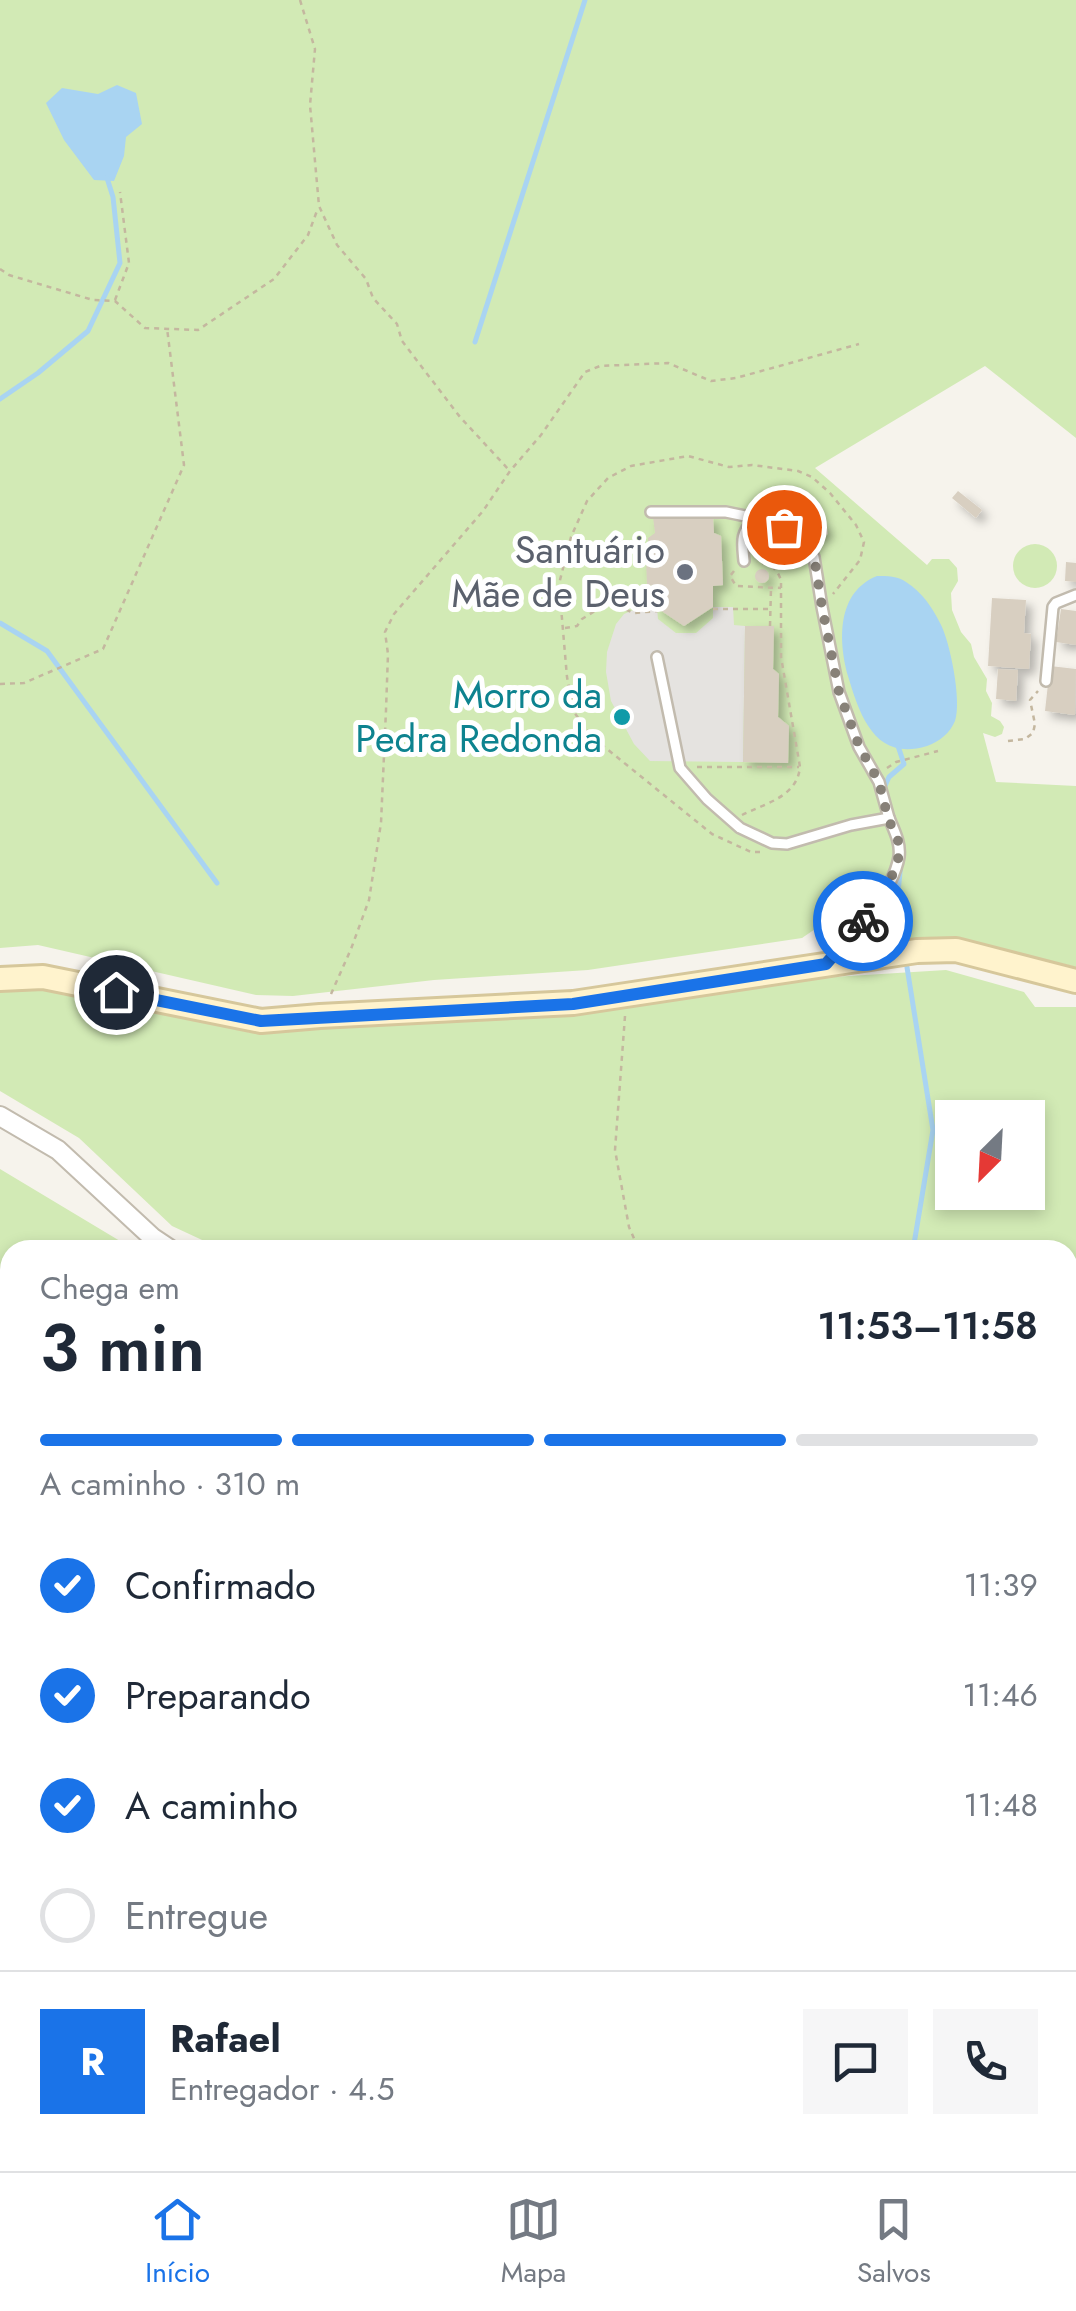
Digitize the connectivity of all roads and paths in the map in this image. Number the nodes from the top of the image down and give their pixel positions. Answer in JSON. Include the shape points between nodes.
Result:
{"nodes":[{"id":1,"x":300,"y":0,"type":"edge"},
{"id":2,"x":120,"y":192,"type":"dead end"},
{"id":3,"x":319,"y":206,"type":"junction"},
{"id":4,"x":0,"y":269,"type":"edge"},
{"id":5,"x":114,"y":302,"type":"junction"},
{"id":6,"x":167,"y":328,"type":"junction"},
{"id":7,"x":860,"y":344,"type":"dead end"},
{"id":8,"x":510,"y":472,"type":"junction"},
{"id":9,"x":651,"y":512,"type":"dead end"},
{"id":10,"x":755,"y":518,"type":"junction"},
{"id":11,"x":744,"y":561,"type":"junction"},
{"id":12,"x":770,"y":588,"type":"junction"},
{"id":13,"x":781,"y":588,"type":"junction"},
{"id":14,"x":1076,"y":594,"type":"edge"},
{"id":15,"x":770,"y":609,"type":"junction"},
{"id":16,"x":713,"y":610,"type":"dead end"},
{"id":17,"x":658,"y":611,"type":"dead end"},
{"id":18,"x":770,"y":626,"type":"dead end"},
{"id":19,"x":656,"y":657,"type":"dead end"},
{"id":20,"x":1046,"y":681,"type":"joint"},
{"id":21,"x":0,"y":684,"type":"edge"},
{"id":22,"x":1008,"y":741,"type":"dead end"},
{"id":23,"x":938,"y":751,"type":"dead end"},
{"id":24,"x":680,"y":768,"type":"junction"},
{"id":25,"x":800,"y":768,"type":"junction"},
{"id":26,"x":879,"y":782,"type":"junction"},
{"id":27,"x":888,"y":818,"type":"junction"},
{"id":28,"x":732,"y":820,"type":"junction"},
{"id":29,"x":772,"y":843,"type":"junction"},
{"id":30,"x":826,"y":964,"type":"junction"},
{"id":31,"x":0,"y":979,"type":"edge"},
{"id":32,"x":1076,"y":980,"type":"edge"},
{"id":33,"x":626,"y":997,"type":"junction"},
{"id":34,"x":320,"y":1016,"type":"junction"},
{"id":35,"x":0,"y":1116,"type":"edge"},
{"id":36,"x":156,"y":1240,"type":"edge"},
{"id":37,"x":635,"y":1240,"type":"edge"}],
"edges":[{"from":1,"to":3,"type":"path","via":[[315,48],[310,105]]},
{"from":2,"to":5,"type":"path","via":[[128,263]]},
{"from":3,"to":6,"type":"path","via":[[308,235],[274,280],[198,330]]},
{"from":3,"to":8,"type":"path","via":[[402,341]]},
{"from":4,"to":5,"type":"path"},
{"from":5,"to":6,"type":"path","via":[[145,328]]},
{"from":6,"to":21,"type":"path","via":[[184,465],[103,648],[24,683]]},
{"from":7,"to":8,"type":"path","via":[[711,381],[668,363],[600,366],[585,372]]},
{"from":8,"to":34,"type":"path","via":[[386,632],[381,824],[369,900]]},
{"from":9,"to":10,"type":"lane"},
{"from":10,"to":11,"type":"lane","via":[[742,536]]},
{"from":10,"to":26,"type":"lane","via":[[803,538],[814,556],[839,692]]},
{"from":11,"to":12,"type":"path","via":[[732,582]]},
{"from":11,"to":13,"type":"path","via":[[771,565]]},
{"from":12,"to":13,"type":"path"},
{"from":12,"to":15,"type":"path"},
{"from":13,"to":25,"type":"path","via":[[781,656]]},
{"from":14,"to":20,"type":"lane","via":[[1053,608]]},
{"from":15,"to":16,"type":"path"},
{"from":15,"to":18,"type":"path"},
{"from":17,"to":29,"type":"path","via":[[634,613],[606,604],[564,629],[574,712],[591,736],[712,834],[751,852],[764,852]]},
{"from":19,"to":24,"type":"lane"},
{"from":20,"to":22,"type":"path","via":[[1030,700],[1034,733]]},
{"from":23,"to":26,"type":"path","via":[[896,762]]},
{"from":24,"to":25,"type":"path"},
{"from":24,"to":28,"type":"lane"},
{"from":25,"to":28,"type":"path","via":[[790,792]]},
{"from":26,"to":27,"type":"lane"},
{"from":27,"to":29,"type":"lane"},
{"from":27,"to":30,"type":"lane","via":[[899,843],[889,884]]},
{"from":28,"to":29,"type":"lane"},
{"from":30,"to":32,"type":"street","via":[[956,950]]},
{"from":30,"to":33,"type":"street"},
{"from":31,"to":34,"type":"street","via":[[43,977],[261,1021]]},
{"from":33,"to":34,"type":"street"},
{"from":33,"to":37,"type":"path","via":[[615,1150]]},
{"from":35,"to":36,"type":"street","via":[[58,1150]]}]}
